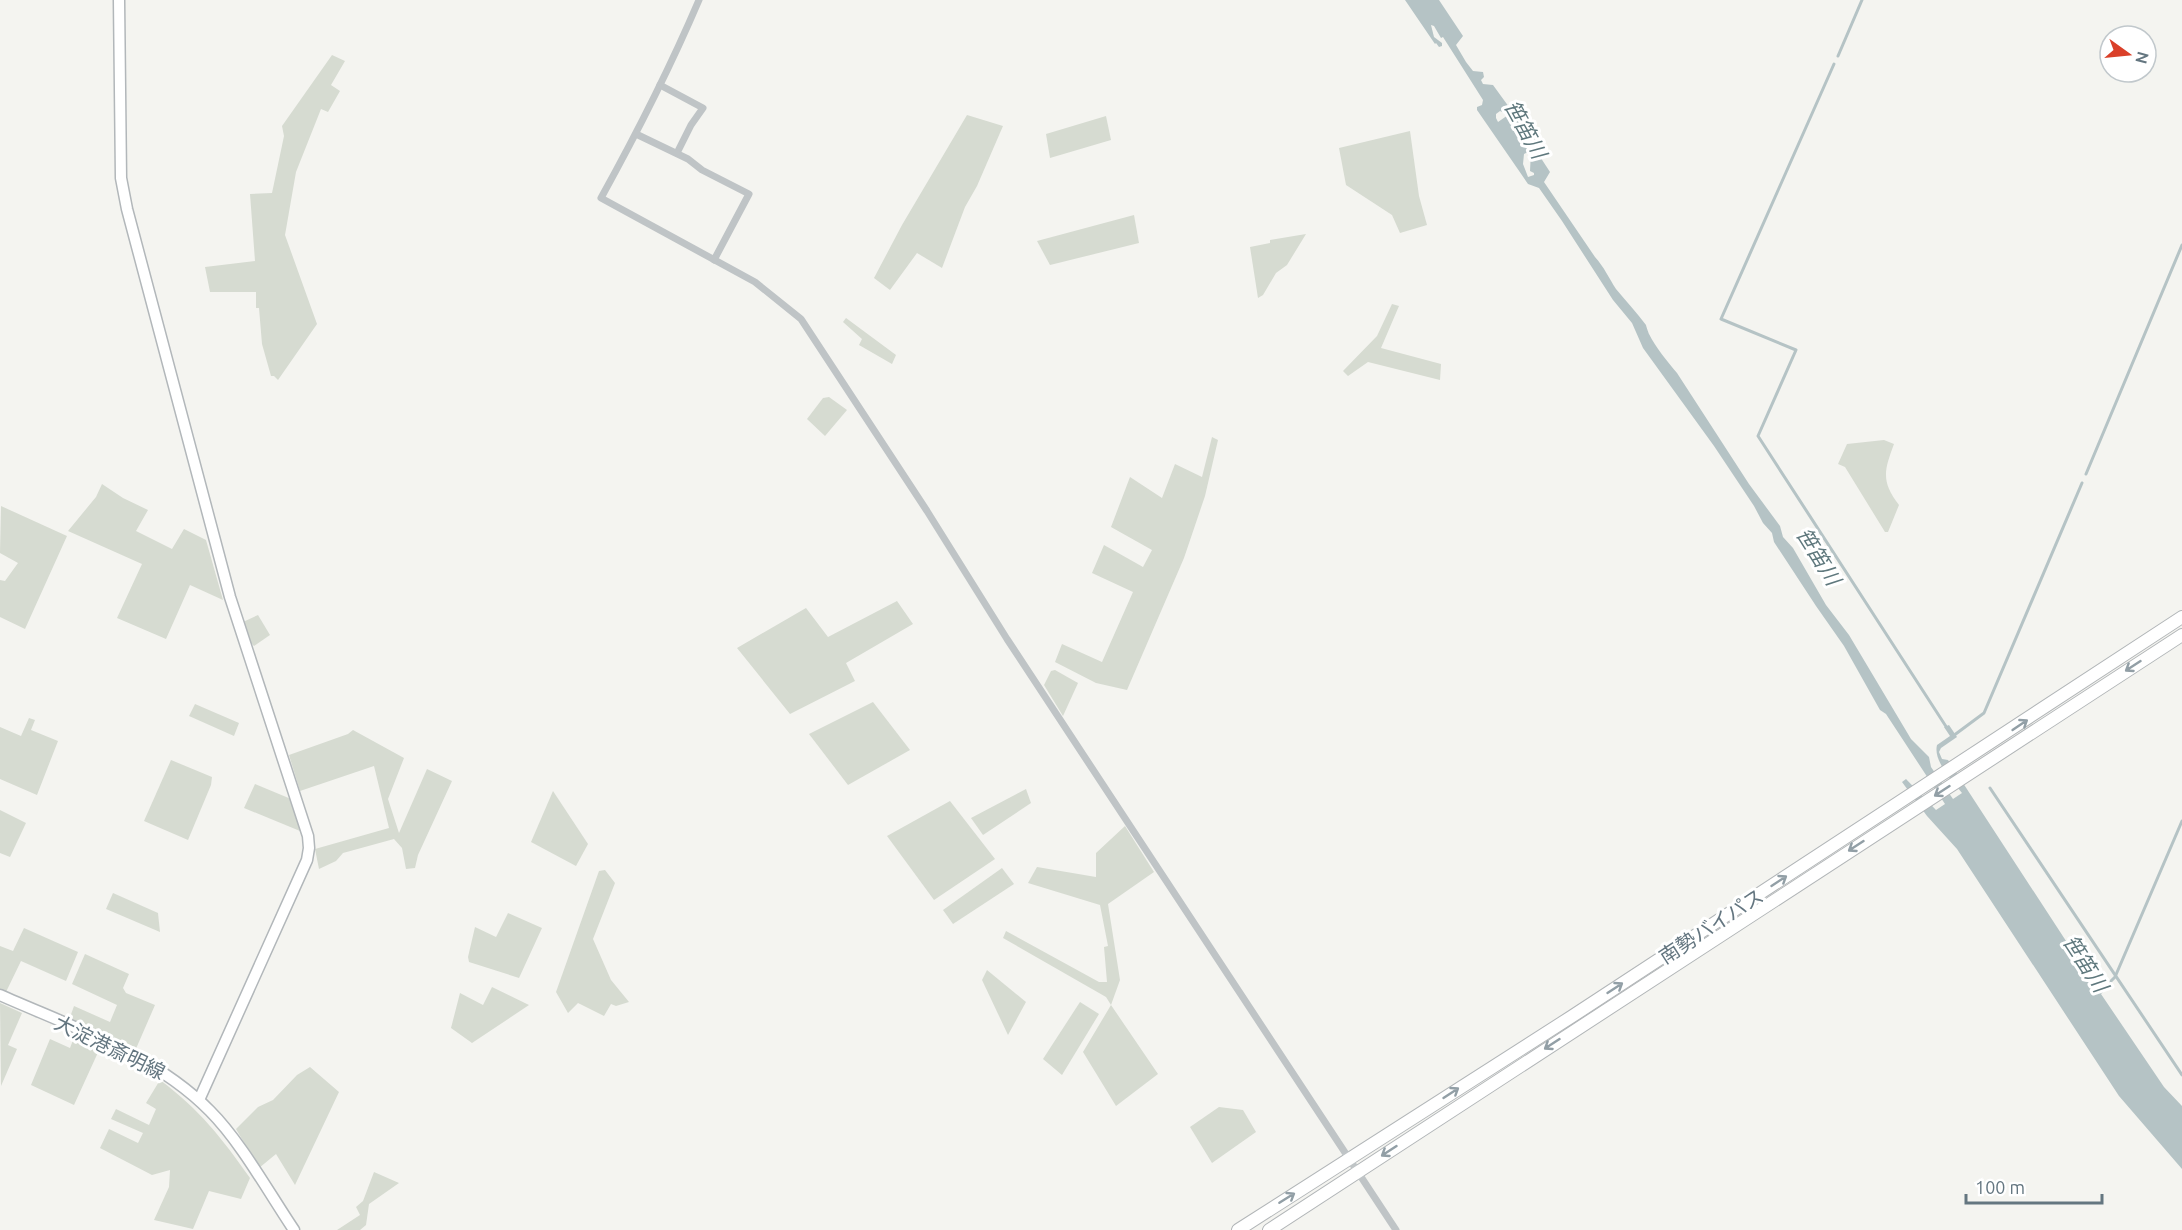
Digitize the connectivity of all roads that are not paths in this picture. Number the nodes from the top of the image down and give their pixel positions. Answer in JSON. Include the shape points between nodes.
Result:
{"nodes":[{"id":1,"x":119,"y":0,"type":"edge"},
{"id":2,"x":699,"y":0,"type":"edge"},
{"id":3,"x":660,"y":85,"type":"junction"},
{"id":4,"x":636,"y":134,"type":"junction"},
{"id":5,"x":677,"y":153,"type":"junction"},
{"id":6,"x":714,"y":260,"type":"junction"},
{"id":7,"x":2182,"y":617,"type":"edge"},
{"id":8,"x":2182,"y":634,"type":"edge"},
{"id":9,"x":1974,"y":762,"type":"junction"},
{"id":10,"x":1902,"y":809,"type":"junction"},
{"id":11,"x":0,"y":995,"type":"edge"},
{"id":12,"x":199,"y":1100,"type":"junction"},
{"id":13,"x":1349,"y":1158,"type":"junction"},
{"id":14,"x":1358,"y":1172,"type":"junction"},
{"id":15,"x":294,"y":1230,"type":"edge"},
{"id":16,"x":1238,"y":1230,"type":"edge"},
{"id":17,"x":1269,"y":1230,"type":"edge"},
{"id":18,"x":1396,"y":1230,"type":"edge"}],
"edges":[{"from":1,"to":12,"type":"street","via":[[121,178],[127,209],[230,597],[309,848]]},
{"from":2,"to":3,"type":"street"},
{"from":3,"to":4,"type":"street"},
{"from":3,"to":5,"type":"street","via":[[703,108]]},
{"from":4,"to":5,"type":"street"},
{"from":4,"to":6,"type":"street","via":[[601,198]]},
{"from":5,"to":6,"type":"street","via":[[749,194]]},
{"from":6,"to":13,"type":"street","via":[[755,282],[801,320]]},
{"from":9,"to":7,"type":"highway","name":"南勢バイパス","one_way":true},
{"from":8,"to":9,"type":"highway","name":"南勢バイパス","one_way":true},
{"from":9,"to":10,"type":"highway","name":"南勢バイパス"},
{"from":13,"to":10,"type":"highway","name":"南勢バイパス","one_way":true},
{"from":10,"to":14,"type":"highway","name":"南勢バイパス","one_way":true},
{"from":11,"to":12,"type":"street","name":"大淀港斎明線","via":[[136,1057],[168,1075]]},
{"from":12,"to":15,"type":"street","name":"大淀港斎明線","via":[[221,1124]]},
{"from":13,"to":14,"type":"street"},
{"from":16,"to":13,"type":"highway","name":"南勢バイパス","one_way":true},
{"from":14,"to":17,"type":"highway","name":"南勢バイパス"},
{"from":14,"to":18,"type":"street"}]}
